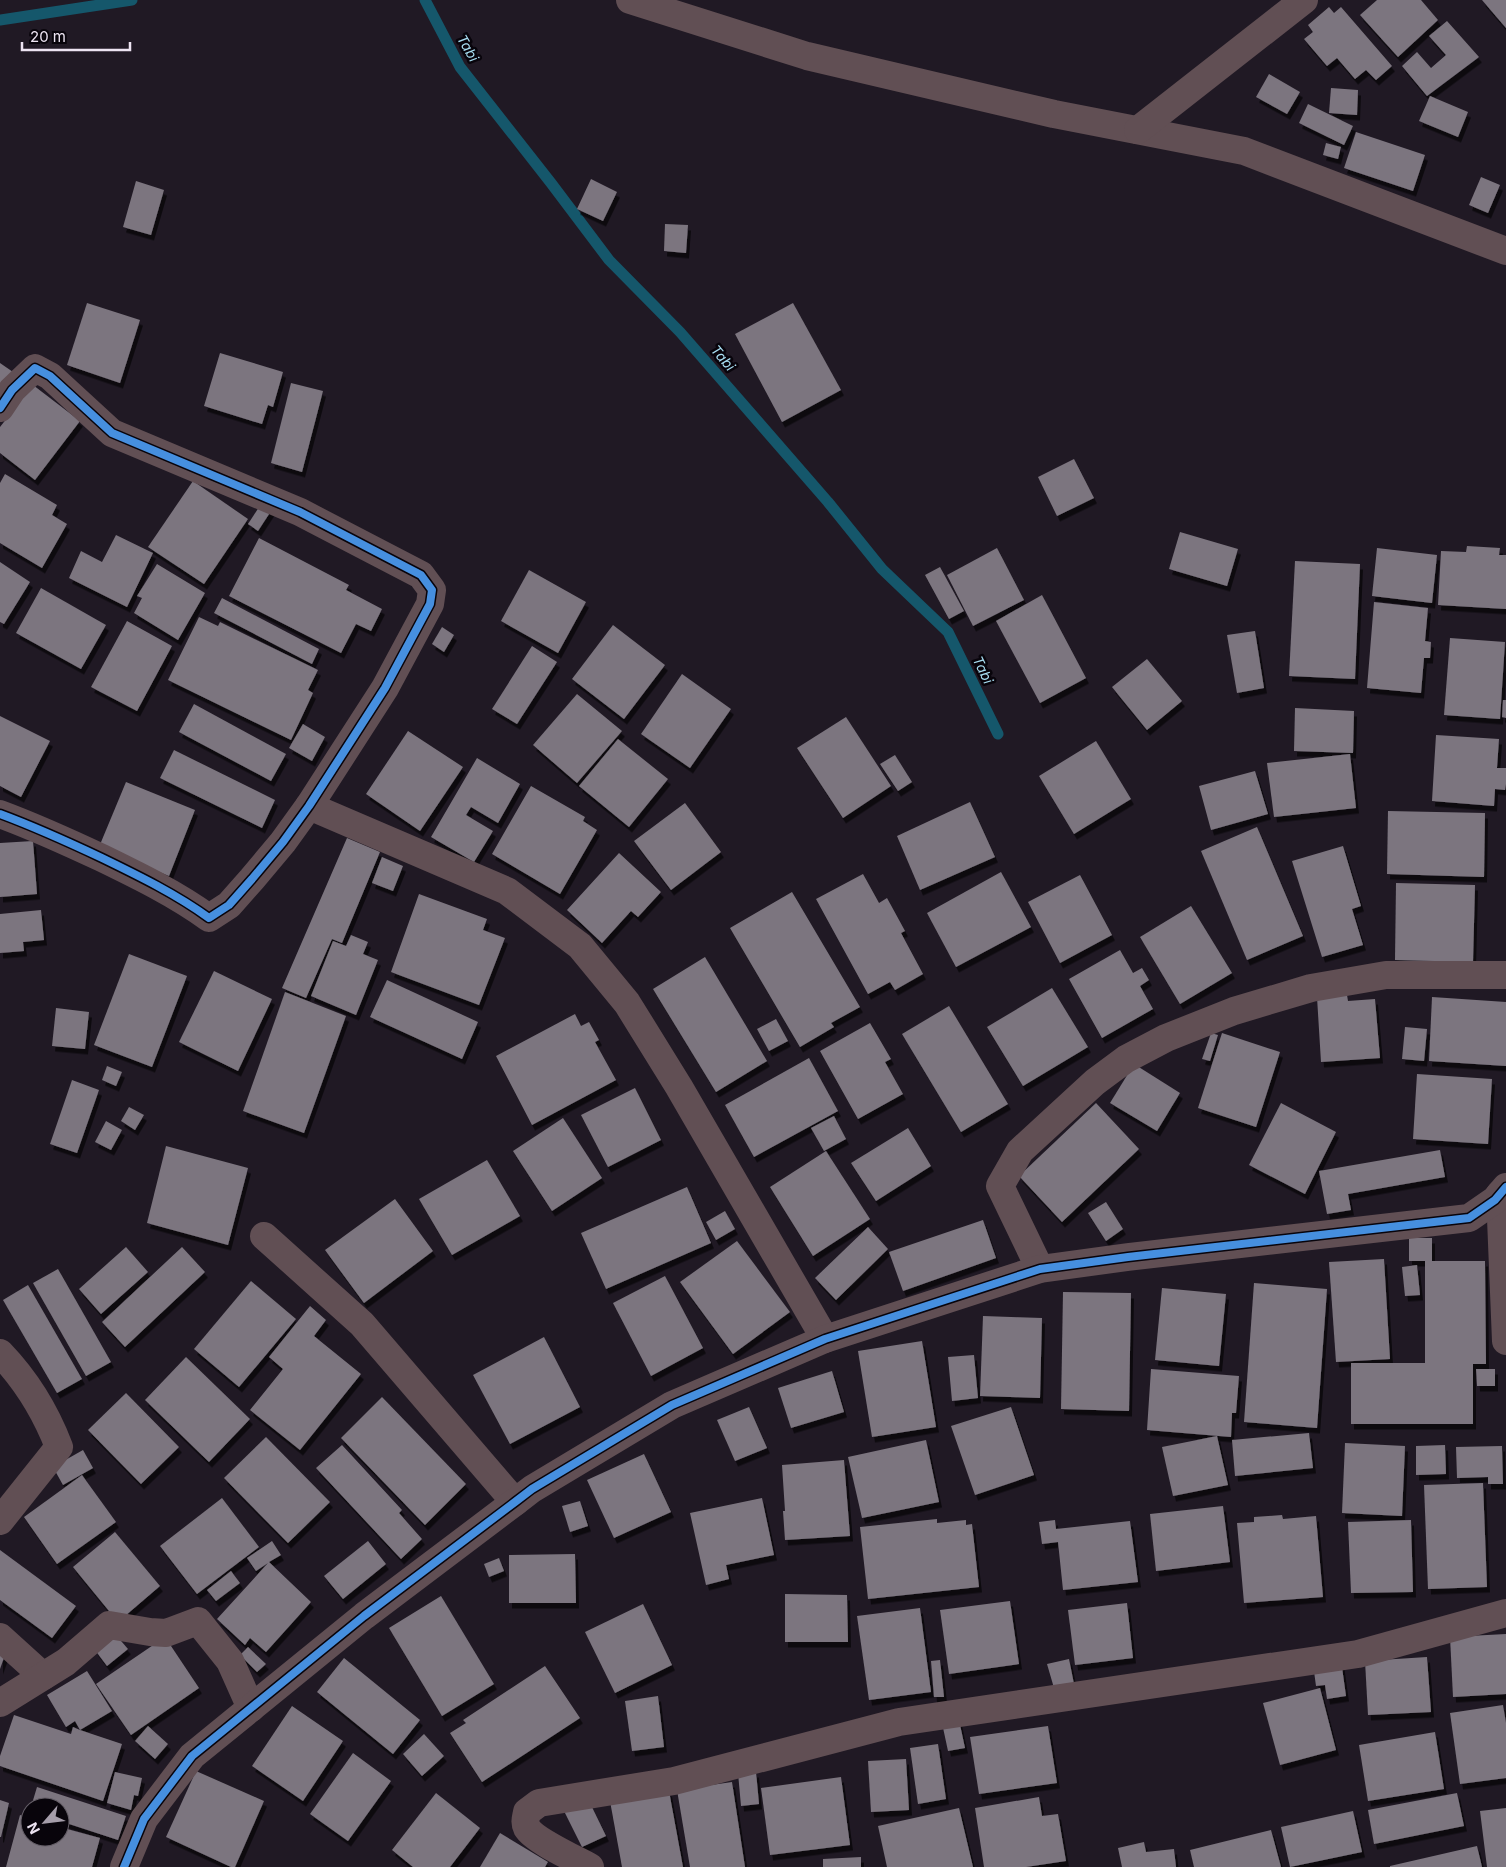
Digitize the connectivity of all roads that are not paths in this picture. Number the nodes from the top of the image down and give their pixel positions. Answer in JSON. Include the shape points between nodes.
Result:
{"nodes":[{"id":1,"x":630,"y":0,"type":"edge"},
{"id":2,"x":1304,"y":0,"type":"edge"},
{"id":3,"x":1138,"y":130,"type":"junction"},
{"id":4,"x":1506,"y":251,"type":"edge"},
{"id":5,"x":0,"y":408,"type":"edge"},
{"id":6,"x":309,"y":806,"type":"junction"},
{"id":7,"x":0,"y":814,"type":"edge"},
{"id":8,"x":1506,"y":975,"type":"edge"},
{"id":9,"x":1503,"y":1190,"type":"edge"},
{"id":10,"x":264,"y":1236,"type":"dead end"},
{"id":11,"x":1040,"y":1269,"type":"junction"},
{"id":12,"x":825,"y":1339,"type":"junction"},
{"id":13,"x":1506,"y":1341,"type":"edge"},
{"id":14,"x":0,"y":1353,"type":"edge"},
{"id":15,"x":515,"y":1502,"type":"junction"},
{"id":16,"x":0,"y":1521,"type":"edge"},
{"id":17,"x":1506,"y":1613,"type":"edge"},
{"id":18,"x":0,"y":1637,"type":"edge"},
{"id":19,"x":43,"y":1676,"type":"junction"},
{"id":20,"x":0,"y":1703,"type":"edge"},
{"id":21,"x":252,"y":1708,"type":"junction"},
{"id":22,"x":124,"y":1867,"type":"edge"},
{"id":23,"x":590,"y":1867,"type":"edge"}],
"edges":[{"from":1,"to":3,"type":"street","via":[[807,56],[1054,114]]},
{"from":2,"to":3,"type":"street"},
{"from":3,"to":4,"type":"street","via":[[1244,151]]},
{"from":5,"to":6,"type":"street","via":[[12,390],[36,368],[50,376],[112,433],[300,512],[421,575],[432,590],[430,604],[385,688]]},
{"from":6,"to":7,"type":"street","via":[[240,892],[209,918],[133,873],[41,829]]},
{"from":6,"to":12,"type":"street","via":[[507,891],[580,946],[632,1011]]},
{"from":8,"to":11,"type":"street","via":[[1386,975],[1311,988],[1226,1014],[1166,1038],[1126,1059],[1095,1082],[1020,1151],[1000,1186]]},
{"from":9,"to":11,"type":"street","via":[[1495,1200],[1469,1218]]},
{"from":9,"to":13,"type":"street"},
{"from":10,"to":15,"type":"street","via":[[362,1324]]},
{"from":11,"to":12,"type":"street"},
{"from":12,"to":15,"type":"street","via":[[672,1405]]},
{"from":14,"to":16,"type":"street","via":[[29,1389],[59,1447]]},
{"from":15,"to":21,"type":"street","via":[[364,1616]]},
{"from":17,"to":23,"type":"street","via":[[1358,1654],[899,1722],[674,1781],[539,1803],[527,1812],[527,1828],[536,1837]]},
{"from":18,"to":19,"type":"street"},
{"from":19,"to":20,"type":"street"},
{"from":19,"to":21,"type":"street","via":[[66,1662],[109,1625],[166,1633],[198,1621],[230,1661]]},
{"from":21,"to":22,"type":"street","via":[[192,1756],[144,1819]]}]}
